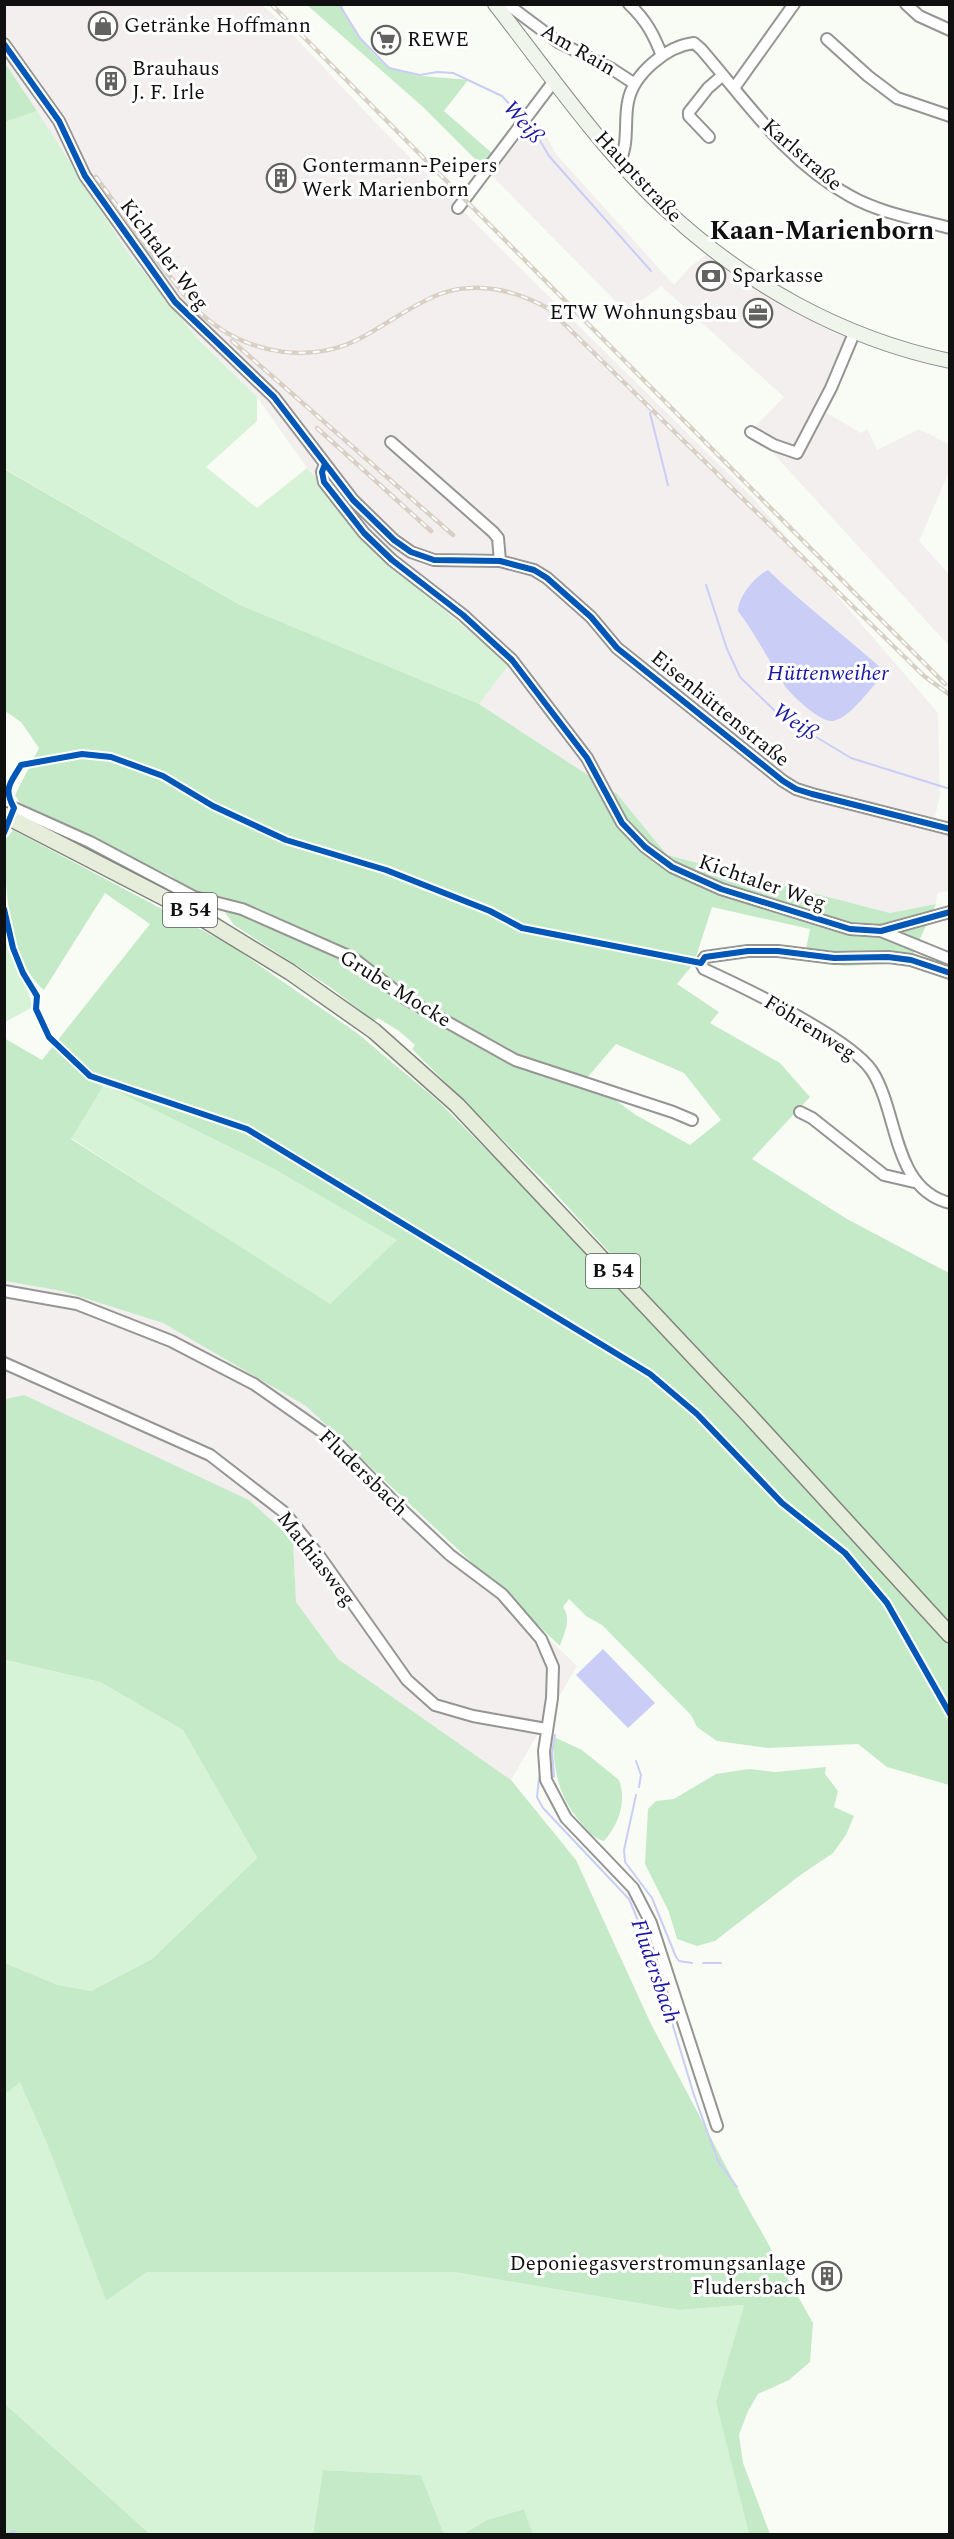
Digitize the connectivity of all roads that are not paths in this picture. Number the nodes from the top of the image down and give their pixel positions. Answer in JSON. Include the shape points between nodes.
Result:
{"nodes":[{"id":1,"x":495,"y":4,"type":"edge"},
{"id":2,"x":507,"y":4,"type":"edge"},
{"id":3,"x":515,"y":4,"type":"edge"},
{"id":4,"x":629,"y":4,"type":"edge"},
{"id":5,"x":794,"y":4,"type":"edge"},
{"id":6,"x":906,"y":4,"type":"edge"},
{"id":7,"x":522,"y":15,"type":"junction"},
{"id":8,"x":950,"y":30,"type":"edge"},
{"id":9,"x":827,"y":39,"type":"dead end"},
{"id":10,"x":4,"y":44,"type":"edge"},
{"id":11,"x":662,"y":56,"type":"junction"},
{"id":12,"x":723,"y":75,"type":"junction"},
{"id":13,"x":555,"y":81,"type":"junction"},
{"id":14,"x":635,"y":84,"type":"junction"},
{"id":15,"x":734,"y":88,"type":"junction"},
{"id":16,"x":950,"y":116,"type":"edge"},
{"id":17,"x":710,"y":137,"type":"dead end"},
{"id":18,"x":620,"y":161,"type":"junction"},
{"id":19,"x":458,"y":208,"type":"dead end"},
{"id":20,"x":950,"y":228,"type":"edge"},
{"id":21,"x":855,"y":332,"type":"junction"},
{"id":22,"x":950,"y":361,"type":"edge"},
{"id":23,"x":751,"y":432,"type":"dead end"},
{"id":24,"x":392,"y":442,"type":"dead end"},
{"id":25,"x":325,"y":464,"type":"junction"},
{"id":26,"x":500,"y":561,"type":"junction"},
{"id":27,"x":7,"y":816,"type":"edge"},
{"id":28,"x":950,"y":829,"type":"edge"},
{"id":29,"x":950,"y":912,"type":"edge"},
{"id":30,"x":881,"y":931,"type":"junction"},
{"id":31,"x":950,"y":959,"type":"edge"},
{"id":32,"x":950,"y":973,"type":"edge"},
{"id":33,"x":801,"y":1112,"type":"dead end"},
{"id":34,"x":692,"y":1120,"type":"dead end"},
{"id":35,"x":914,"y":1182,"type":"junction"},
{"id":36,"x":950,"y":1203,"type":"edge"},
{"id":37,"x":4,"y":1291,"type":"edge"},
{"id":38,"x":4,"y":1363,"type":"edge"},
{"id":39,"x":950,"y":1635,"type":"edge"},
{"id":40,"x":546,"y":1729,"type":"junction"},
{"id":41,"x":717,"y":2126,"type":"dead end"}],
"edges":[{"from":1,"to":13,"type":"main road","name":"Hauptstraße"},
{"from":2,"to":7,"type":"street","name":"Am Rain"},
{"from":3,"to":7,"type":"street","name":"Am Rain"},
{"from":4,"to":11,"type":"street","via":[[652,31]]},
{"from":5,"to":15,"type":"street"},
{"from":6,"to":8,"type":"street","via":[[925,20]]},
{"from":7,"to":14,"type":"street","name":"Am Rain","via":[[558,42]]},
{"from":9,"to":16,"type":"street","via":[[897,98]]},
{"from":10,"to":25,"type":"street","name":"Kichtaler Weg","via":[[59,121],[85,176],[175,302],[267,389]]},
{"from":11,"to":12,"type":"street","name":"Karlstraße","via":[[683,44],[694,43]]},
{"from":11,"to":14,"type":"street"},
{"from":12,"to":15,"type":"street","name":"Karlstraße"},
{"from":12,"to":17,"type":"street","via":[[689,112]]},
{"from":13,"to":18,"type":"main road","name":"Hauptstraße"},
{"from":13,"to":19,"type":"street"},
{"from":14,"to":18,"type":"street","via":[[628,99]]},
{"from":15,"to":20,"type":"street","name":"Karlstraße","via":[[776,137],[822,178],[872,206]]},
{"from":18,"to":21,"type":"main road","name":"Hauptstraße","via":[[663,207],[734,267],[769,291]]},
{"from":21,"to":22,"type":"main road","name":"Hauptstraße"},
{"from":21,"to":23,"type":"street","via":[[797,453]]},
{"from":24,"to":26,"type":"street","via":[[493,532],[498,538]]},
{"from":25,"to":26,"type":"street","name":"Kichtaler Weg","via":[[353,500],[411,552],[444,561]]},
{"from":25,"to":30,"type":"street","name":"Kichtaler Weg","via":[[324,482],[364,533],[512,660],[587,758],[622,823],[645,847],[672,867],[721,889],[834,925]]},
{"from":26,"to":28,"type":"street","name":"Eisenhüttenstraße","via":[[534,570],[547,578],[591,617],[617,648],[796,789]]},
{"from":27,"to":34,"type":"street","name":"Grube Mocke","via":[[14,808],[90,842],[194,897],[242,909],[353,958],[406,999],[515,1060]]},
{"from":27,"to":39,"type":"main road","number":"B 54","via":[[245,943],[374,1031],[457,1106]]},
{"from":29,"to":30,"type":"street","name":"Kichtaler Weg"},
{"from":30,"to":31,"type":"street","name":"Kichtaler Weg"},
{"from":32,"to":35,"type":"street","name":"Föhrenweg","via":[[888,957],[834,958],[777,951],[705,957],[701,963],[704,969],[806,1022],[864,1062],[880,1088]]},
{"from":33,"to":35,"type":"street","via":[[884,1176]]},
{"from":35,"to":36,"type":"street","via":[[933,1197]]},
{"from":37,"to":40,"type":"street","name":"Fludersbach","via":[[77,1304],[171,1341],[254,1384],[334,1440],[450,1556],[502,1594],[541,1639],[553,1666]]},
{"from":38,"to":40,"type":"street","name":"Mathiasweg","via":[[210,1455],[285,1513],[406,1680],[435,1705]]},
{"from":40,"to":41,"type":"street","name":"Fludersbach","via":[[546,1780],[566,1818],[633,1888],[651,1923]]}]}
